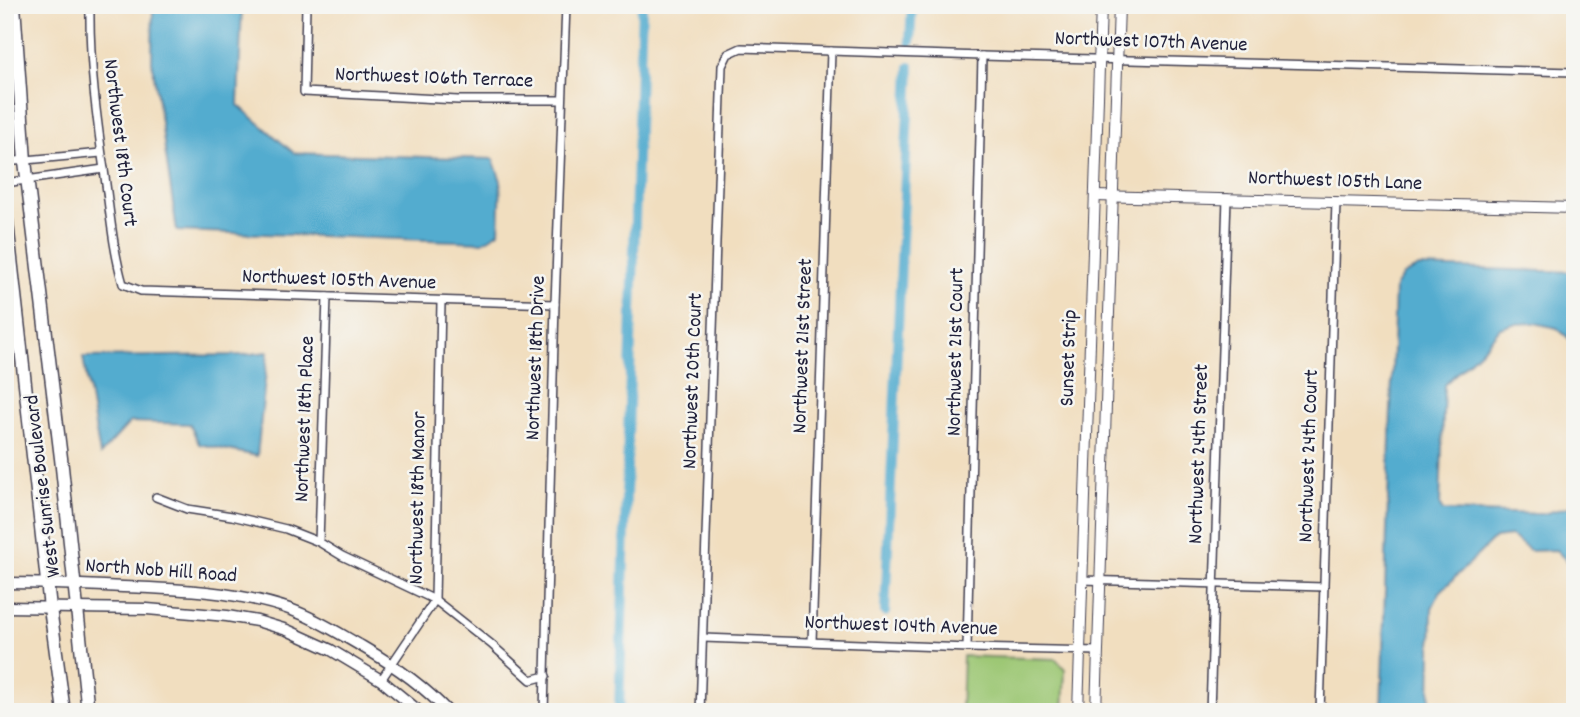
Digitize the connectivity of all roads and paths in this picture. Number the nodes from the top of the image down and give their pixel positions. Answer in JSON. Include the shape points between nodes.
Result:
{"nodes":[{"id":1,"x":14,"y":5,"type":"edge"},
{"id":2,"x":90,"y":5,"type":"edge"},
{"id":3,"x":306,"y":5,"type":"edge"},
{"id":4,"x":566,"y":5,"type":"edge"},
{"id":5,"x":1101,"y":5,"type":"edge"},
{"id":6,"x":1119,"y":5,"type":"edge"},
{"id":7,"x":831,"y":51,"type":"junction"},
{"id":8,"x":728,"y":54,"type":"joint"},
{"id":9,"x":982,"y":56,"type":"junction"},
{"id":10,"x":1099,"y":60,"type":"junction"},
{"id":11,"x":1118,"y":60,"type":"junction"},
{"id":12,"x":1575,"y":72,"type":"edge"},
{"id":13,"x":562,"y":100,"type":"junction"},
{"id":14,"x":101,"y":152,"type":"junction"},
{"id":15,"x":25,"y":161,"type":"junction"},
{"id":16,"x":5,"y":162,"type":"edge"},
{"id":17,"x":104,"y":169,"type":"junction"},
{"id":18,"x":27,"y":179,"type":"junction"},
{"id":19,"x":5,"y":183,"type":"edge"},
{"id":20,"x":1095,"y":196,"type":"junction"},
{"id":21,"x":1113,"y":197,"type":"junction"},
{"id":22,"x":1227,"y":198,"type":"junction"},
{"id":23,"x":1336,"y":201,"type":"junction"},
{"id":24,"x":5,"y":205,"type":"edge"},
{"id":25,"x":1575,"y":208,"type":"edge"},
{"id":26,"x":123,"y":284,"type":"joint"},
{"id":27,"x":327,"y":298,"type":"junction"},
{"id":28,"x":441,"y":302,"type":"junction"},
{"id":29,"x":555,"y":304,"type":"junction"},
{"id":30,"x":156,"y":497,"type":"dead end"},
{"id":31,"x":319,"y":542,"type":"junction"},
{"id":32,"x":1082,"y":580,"type":"junction"},
{"id":33,"x":1101,"y":581,"type":"junction"},
{"id":34,"x":5,"y":583,"type":"edge"},
{"id":35,"x":48,"y":583,"type":"junction"},
{"id":36,"x":75,"y":584,"type":"junction"},
{"id":37,"x":1213,"y":585,"type":"junction"},
{"id":38,"x":1324,"y":587,"type":"junction"},
{"id":39,"x":435,"y":600,"type":"junction"},
{"id":40,"x":5,"y":607,"type":"edge"},
{"id":41,"x":50,"y":608,"type":"junction"},
{"id":42,"x":78,"y":608,"type":"junction"},
{"id":43,"x":703,"y":638,"type":"junction"},
{"id":44,"x":812,"y":642,"type":"junction"},
{"id":45,"x":967,"y":648,"type":"junction"},
{"id":46,"x":1080,"y":650,"type":"junction"},
{"id":47,"x":1098,"y":650,"type":"junction"},
{"id":48,"x":391,"y":663,"type":"junction"},
{"id":49,"x":546,"y":676,"type":"junction"},
{"id":50,"x":381,"y":680,"type":"junction"},
{"id":51,"x":64,"y":712,"type":"edge"},
{"id":52,"x":88,"y":712,"type":"edge"},
{"id":53,"x":420,"y":712,"type":"edge"},
{"id":54,"x":448,"y":712,"type":"edge"},
{"id":55,"x":544,"y":712,"type":"edge"},
{"id":56,"x":700,"y":712,"type":"edge"},
{"id":57,"x":1078,"y":712,"type":"edge"},
{"id":58,"x":1097,"y":712,"type":"edge"},
{"id":59,"x":1210,"y":712,"type":"edge"},
{"id":60,"x":1320,"y":712,"type":"edge"}],
"edges":[{"from":1,"to":15,"type":"highway","name":"West Sunrise Boulevard"},
{"from":2,"to":14,"type":"street","name":"Northwest 18th Court","via":[[89,42]]},
{"from":3,"to":13,"type":"street","name":"Northwest 106th Terrace","via":[[304,92]]},
{"from":4,"to":13,"type":"street","name":"Northwest 18th Drive"},
{"from":5,"to":10,"type":"street","name":"Sunset Strip"},
{"from":6,"to":11,"type":"street","name":"Sunset Strip"},
{"from":7,"to":8,"type":"street","name":"Northwest 107th Avenue","via":[[741,48]]},
{"from":7,"to":9,"type":"street","name":"Northwest 107th Avenue"},
{"from":7,"to":44,"type":"street","name":"Northwest 21st Street"},
{"from":8,"to":43,"type":"street","name":"Northwest 20th Court","via":[[722,66]]},
{"from":9,"to":10,"type":"street","name":"Northwest 107th Avenue"},
{"from":9,"to":45,"type":"street","name":"Northwest 21st Court"},
{"from":10,"to":11,"type":"street","name":"Northwest 107th Avenue"},
{"from":10,"to":20,"type":"street","name":"Sunset Strip"},
{"from":11,"to":12,"type":"street","name":"Northwest 107th Avenue"},
{"from":11,"to":21,"type":"street","name":"Sunset Strip"},
{"from":13,"to":29,"type":"street","name":"Northwest 18th Drive"},
{"from":14,"to":15,"type":"street"},
{"from":14,"to":17,"type":"street","name":"Northwest 18th Court"},
{"from":15,"to":16,"type":"street"},
{"from":15,"to":18,"type":"highway","name":"West Sunrise Boulevard"},
{"from":17,"to":18,"type":"street"},
{"from":17,"to":26,"type":"street","name":"Northwest 18th Court"},
{"from":18,"to":19,"type":"street"},
{"from":18,"to":36,"type":"highway","name":"West Sunrise Boulevard"},
{"from":20,"to":21,"type":"street","name":"Northwest 105th Lane"},
{"from":20,"to":32,"type":"street","name":"Sunset Strip"},
{"from":21,"to":22,"type":"street","name":"Northwest 105th Lane"},
{"from":21,"to":33,"type":"street","name":"Sunset Strip"},
{"from":22,"to":23,"type":"street","name":"Northwest 105th Lane"},
{"from":22,"to":37,"type":"street","name":"Northwest 24th Street"},
{"from":23,"to":25,"type":"street","name":"Northwest 105th Lane"},
{"from":23,"to":38,"type":"street","name":"Northwest 24th Court"},
{"from":24,"to":35,"type":"highway","name":"West Sunrise Boulevard"},
{"from":26,"to":27,"type":"street","name":"Northwest 105th Avenue","via":[[141,291]]},
{"from":27,"to":28,"type":"street","name":"Northwest 105th Avenue"},
{"from":27,"to":31,"type":"street","name":"Northwest 18th Place"},
{"from":28,"to":29,"type":"street","name":"Northwest 105th Avenue"},
{"from":28,"to":39,"type":"street","name":"Northwest 18th Manor"},
{"from":29,"to":49,"type":"street","name":"Northwest 18th Drive"},
{"from":30,"to":31,"type":"street"},
{"from":31,"to":39,"type":"street"},
{"from":32,"to":33,"type":"street"},
{"from":32,"to":46,"type":"street","name":"Sunset Strip"},
{"from":33,"to":37,"type":"street"},
{"from":33,"to":47,"type":"street","name":"Sunset Strip"},
{"from":34,"to":35,"type":"main road","name":"North Nob Hill Road"},
{"from":35,"to":36,"type":"main road","name":"North Nob Hill Road"},
{"from":35,"to":41,"type":"highway","name":"West Sunrise Boulevard"},
{"from":36,"to":42,"type":"highway","name":"West Sunrise Boulevard"},
{"from":36,"to":48,"type":"main road","name":"North Nob Hill Road","via":[[237,595],[293,611]]},
{"from":37,"to":38,"type":"street"},
{"from":37,"to":59,"type":"street","name":"Northwest 24th Street"},
{"from":38,"to":60,"type":"street","name":"Northwest 24th Court"},
{"from":39,"to":48,"type":"street","name":"Northwest 18th Manor"},
{"from":39,"to":49,"type":"street","via":[[531,680]]},
{"from":40,"to":41,"type":"main road","name":"North Nob Hill Road"},
{"from":41,"to":42,"type":"main road","name":"North Nob Hill Road"},
{"from":41,"to":51,"type":"highway","name":"West Sunrise Boulevard"},
{"from":42,"to":50,"type":"main road","name":"North Nob Hill Road","via":[[146,609],[257,621],[307,638]]},
{"from":42,"to":52,"type":"highway","name":"West Sunrise Boulevard"},
{"from":43,"to":44,"type":"street","name":"Northwest 104th Avenue"},
{"from":43,"to":56,"type":"street","name":"Northwest 20th Court"},
{"from":44,"to":45,"type":"street","name":"Northwest 104th Avenue"},
{"from":45,"to":46,"type":"street","name":"Northwest 104th Avenue"},
{"from":46,"to":47,"type":"street","name":"Northwest 104th Avenue"},
{"from":46,"to":57,"type":"street","name":"Sunset Strip"},
{"from":47,"to":58,"type":"street","name":"Sunset Strip"},
{"from":48,"to":50,"type":"street","name":"Northwest 18th Manor"},
{"from":48,"to":54,"type":"main road","name":"North Nob Hill Road"},
{"from":49,"to":55,"type":"street","name":"Northwest 18th Drive"},
{"from":50,"to":53,"type":"main road","name":"North Nob Hill Road"}]}
